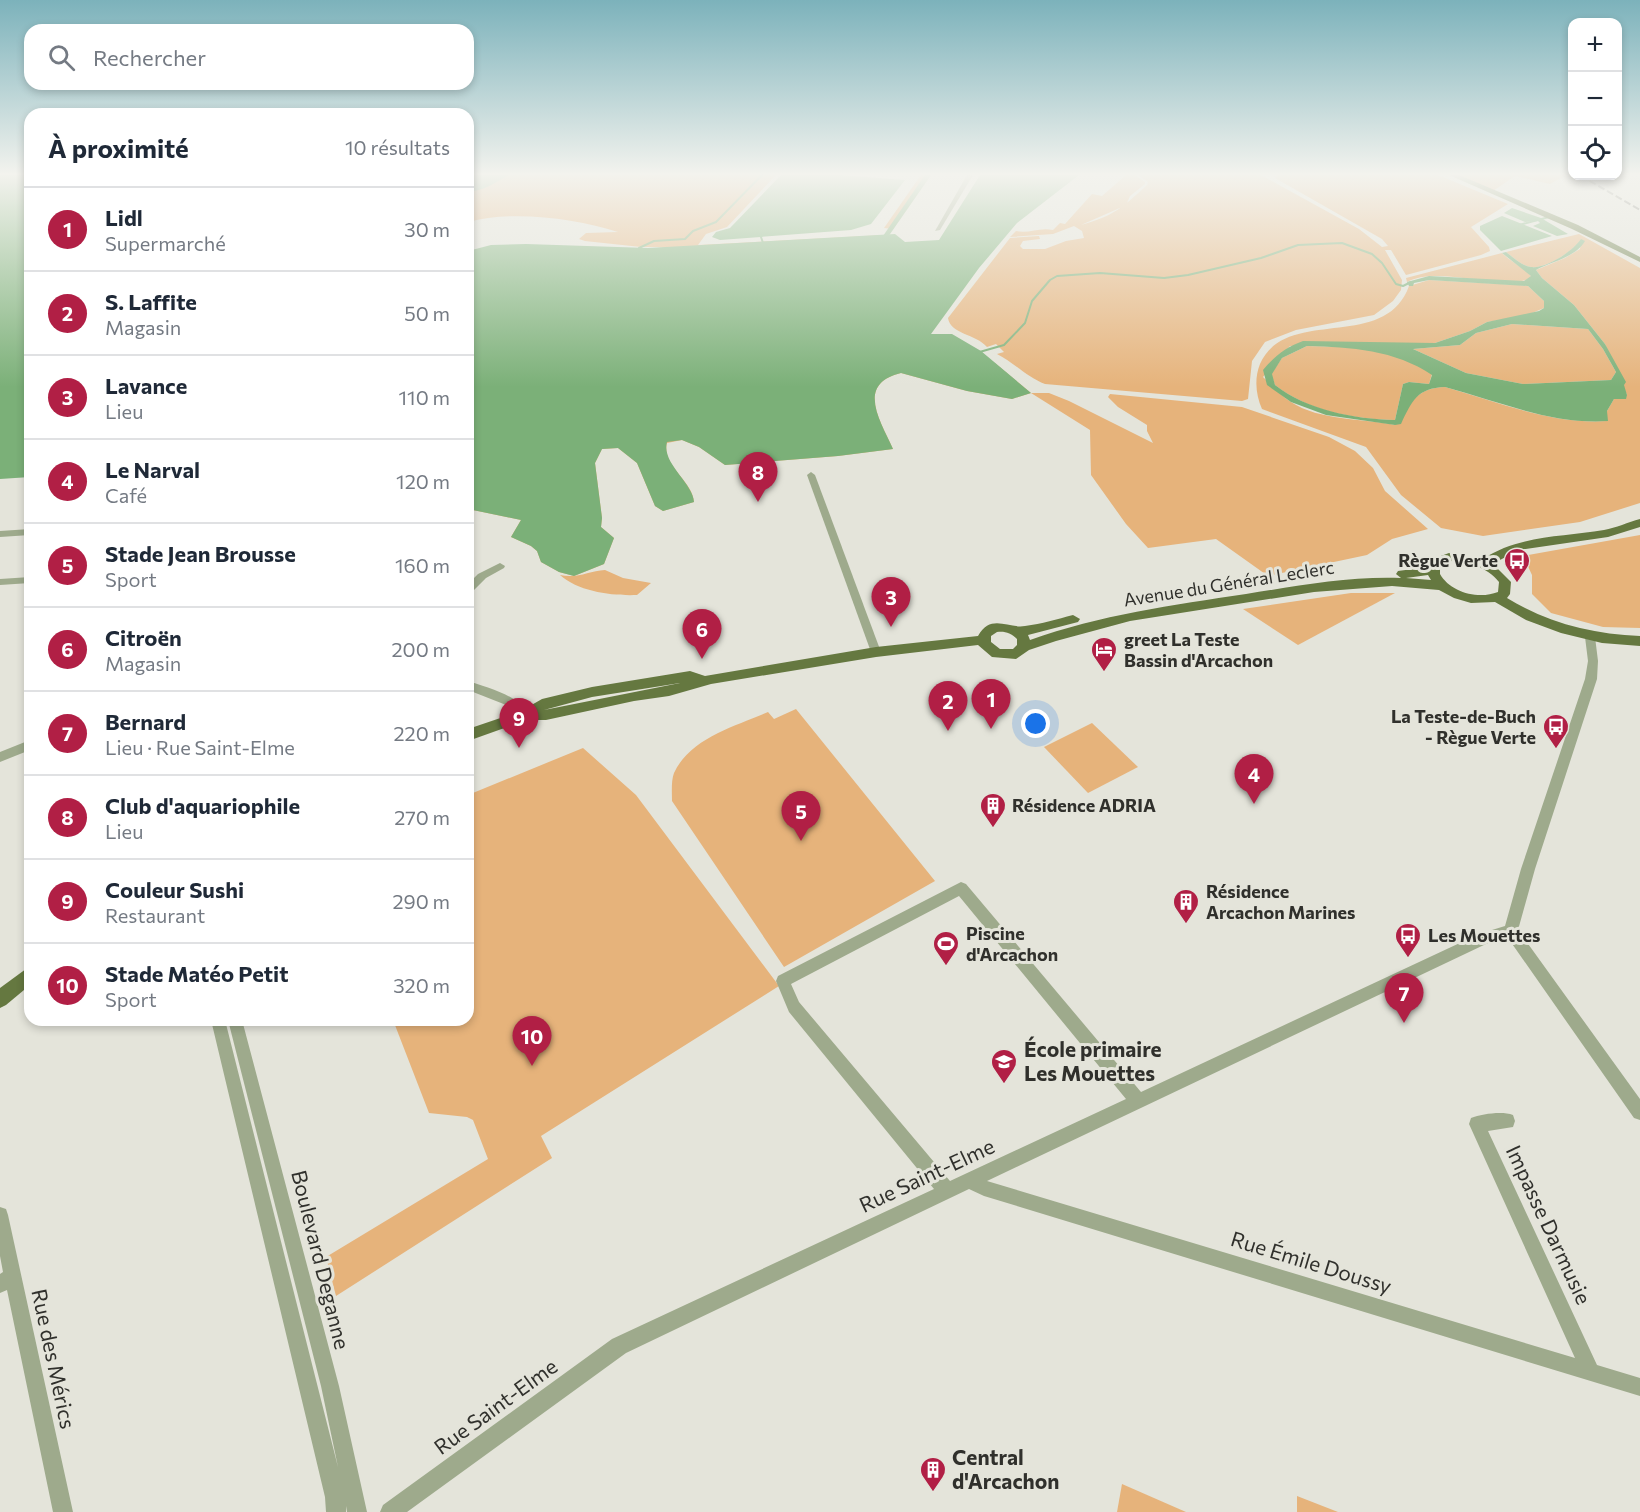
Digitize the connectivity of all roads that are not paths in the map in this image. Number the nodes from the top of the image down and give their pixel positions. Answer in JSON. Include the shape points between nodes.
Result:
{"nodes":[{"id":1,"x":1610,"y":246,"type":"edge"},
{"id":2,"x":1640,"y":260,"type":"edge"},
{"id":3,"x":812,"y":476,"type":"dead end"},
{"id":4,"x":1640,"y":523,"type":"edge"},
{"id":5,"x":24,"y":532,"type":"edge"},
{"id":6,"x":0,"y":534,"type":"edge"},
{"id":7,"x":1484,"y":564,"type":"junction"},
{"id":8,"x":500,"y":566,"type":"dead end"},
{"id":9,"x":1432,"y":570,"type":"junction"},
{"id":10,"x":24,"y":580,"type":"edge"},
{"id":11,"x":0,"y":582,"type":"edge"},
{"id":12,"x":474,"y":584,"type":"edge"},
{"id":13,"x":1443,"y":586,"type":"junction"},
{"id":14,"x":1498,"y":598,"type":"junction"},
{"id":15,"x":1017,"y":632,"type":"junction"},
{"id":16,"x":1590,"y":637,"type":"junction"},
{"id":17,"x":983,"y":640,"type":"junction"},
{"id":18,"x":1640,"y":641,"type":"edge"},
{"id":19,"x":1024,"y":647,"type":"junction"},
{"id":20,"x":876,"y":652,"type":"junction"},
{"id":21,"x":474,"y":687,"type":"edge"},
{"id":22,"x":526,"y":715,"type":"junction"},
{"id":23,"x":474,"y":733,"type":"edge"},
{"id":24,"x":24,"y":747,"type":"edge"},
{"id":25,"x":0,"y":757,"type":"edge"},
{"id":26,"x":1511,"y":931,"type":"junction"},
{"id":27,"x":24,"y":979,"type":"edge"},
{"id":28,"x":0,"y":999,"type":"edge"},
{"id":29,"x":219,"y":1026,"type":"edge"},
{"id":30,"x":237,"y":1026,"type":"edge"},
{"id":31,"x":1138,"y":1101,"type":"junction"},
{"id":32,"x":1640,"y":1112,"type":"edge"},
{"id":33,"x":1507,"y":1121,"type":"dead end"},
{"id":34,"x":969,"y":1180,"type":"junction"},
{"id":35,"x":947,"y":1191,"type":"junction"},
{"id":36,"x":0,"y":1215,"type":"edge"},
{"id":37,"x":6,"y":1280,"type":"edge"},
{"id":38,"x":1591,"y":1372,"type":"junction"},
{"id":39,"x":1640,"y":1388,"type":"edge"},
{"id":40,"x":63,"y":1512,"type":"edge"},
{"id":41,"x":336,"y":1512,"type":"edge"},
{"id":42,"x":357,"y":1512,"type":"edge"},
{"id":43,"x":390,"y":1512,"type":"edge"}],
"edges":[{"from":1,"to":2,"type":"main road"},
{"from":3,"to":20,"type":"street"},
{"from":4,"to":7,"type":"main road","via":[[1608,533],[1516,546]]},
{"from":5,"to":6,"type":"street"},
{"from":7,"to":9,"type":"main road","via":[[1449,557],[1434,563]]},
{"from":7,"to":14,"type":"main road","via":[[1505,582],[1504,594]]},
{"from":8,"to":12,"type":"street"},
{"from":9,"to":13,"type":"main road"},
{"from":9,"to":15,"type":"main road","name":"Avenue du Général Leclerc","via":[[1311,579],[1157,603]]},
{"from":10,"to":11,"type":"street"},
{"from":13,"to":14,"type":"main road","via":[[1471,599]]},
{"from":13,"to":19,"type":"main road","name":"Avenue du Général Leclerc","via":[[1321,586],[1105,621]]},
{"from":14,"to":16,"type":"main road","via":[[1527,616]]},
{"from":15,"to":17,"type":"main road","via":[[1005,627],[992,628]]},
{"from":15,"to":19,"type":"main road","via":[[1024,639]]},
{"from":16,"to":18,"type":"main road"},
{"from":16,"to":26,"type":"street","via":[[1591,679]]},
{"from":17,"to":19,"type":"main road","via":[[987,648],[1003,656],[1016,654]]},
{"from":17,"to":20,"type":"main road"},
{"from":20,"to":22,"type":"main road","via":[[711,679],[546,715]]},
{"from":21,"to":22,"type":"street","via":[[515,704]]},
{"from":22,"to":23,"type":"main road"},
{"from":24,"to":25,"type":"street"},
{"from":26,"to":31,"type":"street","name":"Rue Saint-Elme","via":[[1485,938]]},
{"from":26,"to":32,"type":"street"},
{"from":27,"to":28,"type":"main road"},
{"from":29,"to":41,"type":"street"},
{"from":30,"to":42,"type":"street","name":"Boulevard Deganne","via":[[330,1386]]},
{"from":31,"to":34,"type":"street","name":"Rue Saint-Elme"},
{"from":31,"to":35,"type":"street","via":[[961,888],[783,981],[794,1007]]},
{"from":33,"to":38,"type":"street","name":"Impasse Darmusie","via":[[1477,1124]]},
{"from":34,"to":35,"type":"street","name":"Rue Saint-Elme"},
{"from":34,"to":38,"type":"street","name":"Rue Émile Doussy","via":[[995,1192]]},
{"from":35,"to":43,"type":"street","name":"Rue Saint-Elme","via":[[619,1346]]},
{"from":36,"to":37,"type":"street","name":"Rue des Mérics"},
{"from":37,"to":40,"type":"street","name":"Rue des Mérics"},
{"from":38,"to":39,"type":"street","name":"Rue Émile Doussy"}]}
